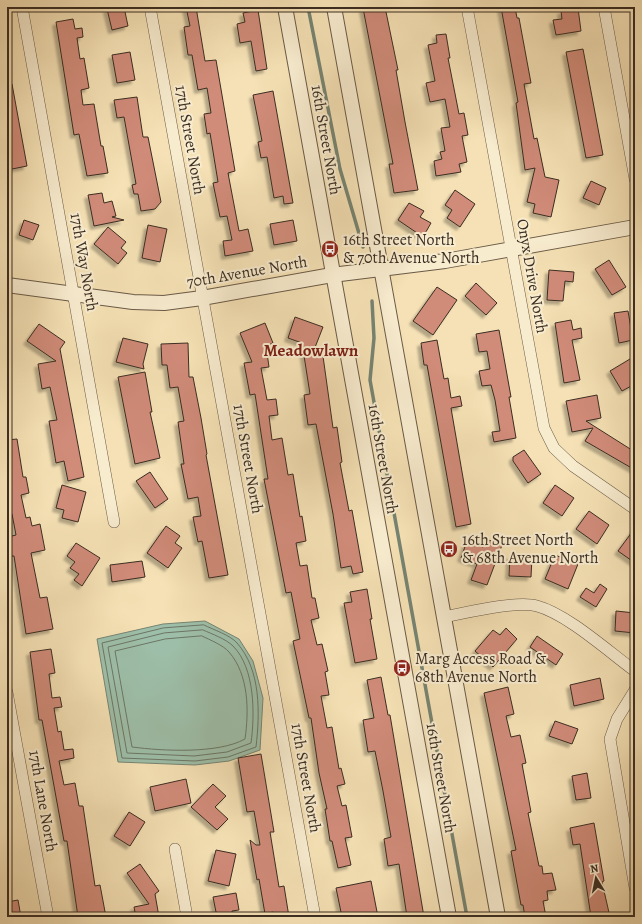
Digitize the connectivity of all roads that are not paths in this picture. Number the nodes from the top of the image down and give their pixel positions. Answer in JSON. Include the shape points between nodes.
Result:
{"nodes":[{"id":1,"x":22,"y":7,"type":"edge"},
{"id":2,"x":150,"y":7,"type":"edge"},
{"id":3,"x":285,"y":7,"type":"edge"},
{"id":4,"x":334,"y":7,"type":"edge"},
{"id":5,"x":467,"y":7,"type":"edge"},
{"id":6,"x":604,"y":7,"type":"edge"},
{"id":7,"x":635,"y":179,"type":"edge"},
{"id":8,"x":635,"y":227,"type":"edge"},
{"id":9,"x":511,"y":249,"type":"junction"},
{"id":10,"x":382,"y":268,"type":"junction"},
{"id":11,"x":332,"y":275,"type":"junction"},
{"id":12,"x":7,"y":285,"type":"edge"},
{"id":13,"x":74,"y":293,"type":"junction"},
{"id":14,"x":202,"y":298,"type":"junction"},
{"id":15,"x":635,"y":509,"type":"edge"},
{"id":16,"x":114,"y":522,"type":"dead end"},
{"id":17,"x":444,"y":617,"type":"junction"},
{"id":18,"x":635,"y":671,"type":"edge"},
{"id":19,"x":635,"y":690,"type":"edge"},
{"id":20,"x":7,"y":692,"type":"edge"},
{"id":21,"x":175,"y":849,"type":"dead end"},
{"id":22,"x":635,"y":888,"type":"edge"},
{"id":23,"x":48,"y":917,"type":"edge"},
{"id":24,"x":187,"y":917,"type":"edge"},
{"id":25,"x":315,"y":917,"type":"edge"},
{"id":26,"x":449,"y":917,"type":"edge"},
{"id":27,"x":498,"y":917,"type":"edge"}],
"edges":[{"from":1,"to":13,"type":"street","name":"17th Way North"},
{"from":2,"to":14,"type":"street","name":"17th Street North"},
{"from":3,"to":11,"type":"street","name":"16th Street North"},
{"from":4,"to":10,"type":"street","name":"16th Street North"},
{"from":5,"to":9,"type":"street","name":"Onyx Drive North"},
{"from":6,"to":7,"type":"street"},
{"from":8,"to":9,"type":"street","name":"70th Avenue North"},
{"from":9,"to":10,"type":"street","name":"70th Avenue North","via":[[446,261]]},
{"from":9,"to":15,"type":"street","name":"Onyx Drive North","via":[[544,428],[554,448],[574,466]]},
{"from":10,"to":11,"type":"street","name":"70th Avenue North"},
{"from":10,"to":17,"type":"street","name":"16th Street North"},
{"from":11,"to":14,"type":"street","name":"70th Avenue North"},
{"from":11,"to":26,"type":"street","name":"16th Street North"},
{"from":12,"to":13,"type":"street","name":"70th Avenue North"},
{"from":13,"to":14,"type":"street","name":"70th Avenue North","via":[[132,302],[164,303]]},
{"from":13,"to":16,"type":"street","name":"17th Way North"},
{"from":14,"to":25,"type":"street","name":"17th Street North"},
{"from":17,"to":18,"type":"street","via":[[508,606],[536,605],[561,616]]},
{"from":17,"to":27,"type":"street","name":"16th Street North"},
{"from":19,"to":22,"type":"street","via":[[617,719],[610,739]]},
{"from":20,"to":23,"type":"street","name":"17th Lane North"},
{"from":21,"to":24,"type":"street"}]}
